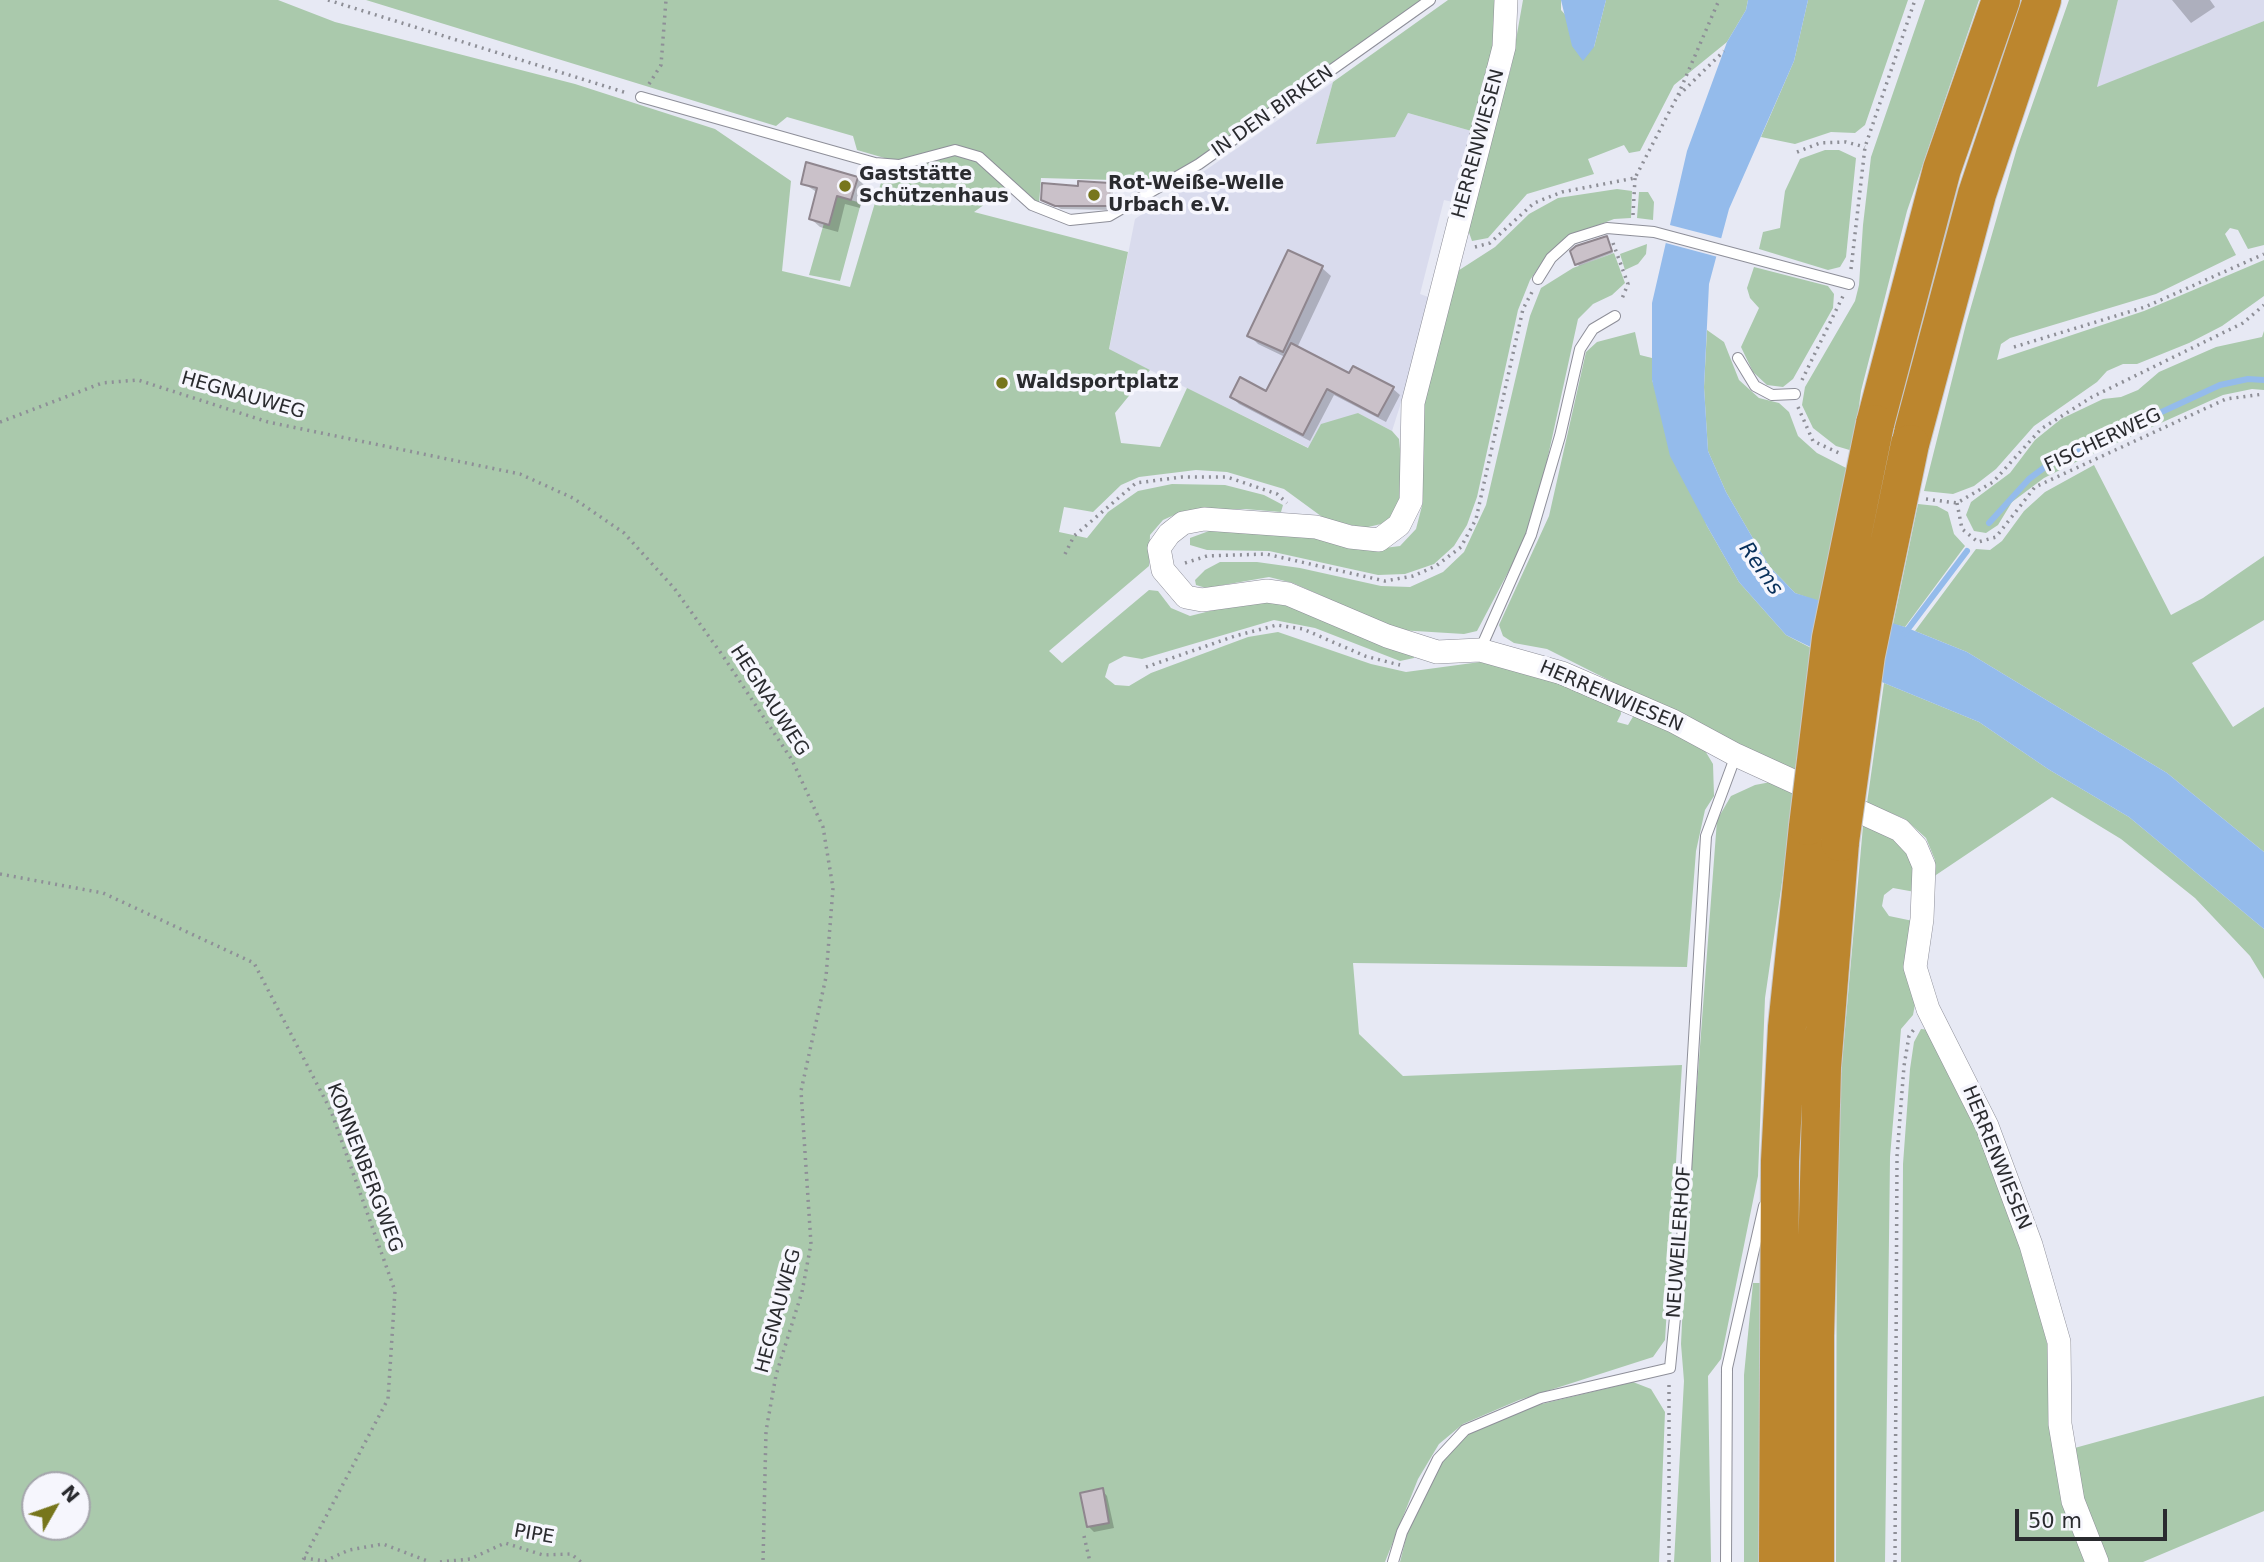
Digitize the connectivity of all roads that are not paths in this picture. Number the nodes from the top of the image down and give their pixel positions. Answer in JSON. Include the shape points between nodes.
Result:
{"nodes":[{"id":1,"x":1430,"y":0,"type":"edge"},
{"id":2,"x":1506,"y":0,"type":"edge"},
{"id":3,"x":2001,"y":0,"type":"edge"},
{"id":4,"x":2042,"y":0,"type":"edge"},
{"id":5,"x":640,"y":97,"type":"road end"},
{"id":6,"x":1538,"y":279,"type":"dead end"},
{"id":7,"x":1849,"y":284,"type":"dead end"},
{"id":8,"x":1615,"y":316,"type":"road end"},
{"id":9,"x":1738,"y":358,"type":"dead end"},
{"id":10,"x":1795,"y":394,"type":"dead end"},
{"id":11,"x":1480,"y":650,"type":"junction"},
{"id":12,"x":1736,"y":755,"type":"junction"},
{"id":13,"x":1824,"y":834,"type":"junction"},
{"id":14,"x":1780,"y":1161,"type":"junction"},
{"id":15,"x":1393,"y":1562,"type":"edge"},
{"id":16,"x":1726,"y":1562,"type":"edge"},
{"id":17,"x":1778,"y":1562,"type":"edge"},
{"id":18,"x":1815,"y":1562,"type":"edge"},
{"id":19,"x":2097,"y":1562,"type":"edge"}],
"edges":[{"from":1,"to":5,"type":"lane","name":"IN DEN BIRKEN","via":[[1199,164],[1110,216],[1070,220],[1032,205],[979,157],[955,150],[899,165],[875,163]]},
{"from":2,"to":11,"type":"street","name":"HERRENWIESEN","via":[[1504,47],[1413,403],[1411,502],[1399,525],[1379,540],[1316,527],[1204,519],[1183,523],[1159,548],[1163,570],[1186,597],[1202,600],[1267,591],[1288,594],[1437,652]]},
{"from":3,"to":13,"type":"highway","bridge":true,"via":[[1942,169],[1875,424],[1831,638]]},
{"from":4,"to":13,"type":"highway","bridge":true,"via":[[1977,194],[1910,444]]},
{"from":6,"to":7,"type":"lane","via":[[1551,257],[1572,239],[1607,228],[1633,228]]},
{"from":8,"to":11,"type":"lane","via":[[1593,330],[1580,349],[1531,536]]},
{"from":9,"to":10,"type":"lane","via":[[1755,386],[1772,395]]},
{"from":11,"to":12,"type":"street","name":"HERRENWIESEN","via":[[1562,673]]},
{"from":12,"to":15,"type":"lane","name":"NEUWEILERHOF","via":[[1706,836],[1670,1368],[1541,1398],[1465,1430],[1438,1459],[1402,1532]]},
{"from":12,"to":19,"type":"street","name":"HERRENWIESEN","via":[[1900,830],[1916,847],[1924,866],[1915,967],[1928,1009],[1987,1126],[2031,1245],[2059,1342],[2060,1424],[2073,1502]]},
{"from":13,"to":14,"type":"highway","via":[[1787,1027]]},
{"from":13,"to":18,"type":"highway"},
{"from":14,"to":16,"type":"lane","via":[[1762,1213],[1727,1367]]},
{"from":14,"to":17,"type":"highway"}]}
